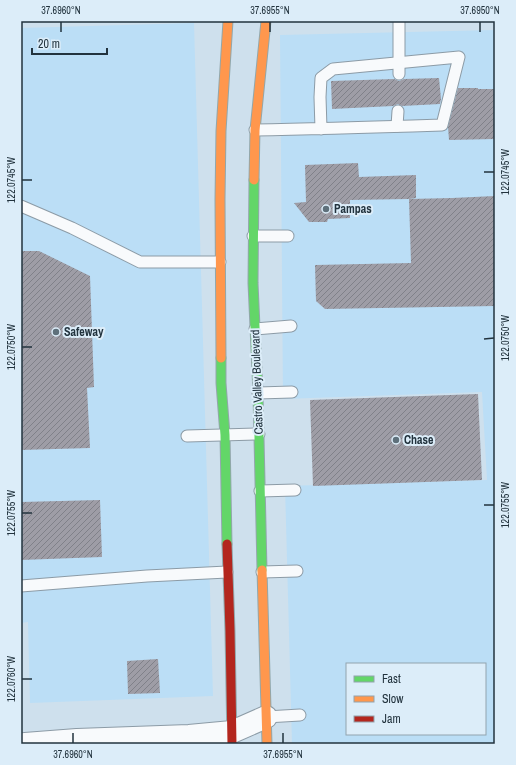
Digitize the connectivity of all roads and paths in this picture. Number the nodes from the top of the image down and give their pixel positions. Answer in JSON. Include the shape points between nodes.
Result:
{"nodes":[{"id":1,"x":228,"y":21,"type":"edge"},
{"id":2,"x":266,"y":21,"type":"edge"},
{"id":3,"x":399,"y":21,"type":"edge"},
{"id":4,"x":399,"y":68,"type":"junction"},
{"id":5,"x":398,"y":111,"type":"dead end"},
{"id":6,"x":397,"y":126,"type":"junction"},
{"id":7,"x":321,"y":129,"type":"junction"},
{"id":8,"x":255,"y":130,"type":"junction"},
{"id":9,"x":21,"y":206,"type":"edge"},
{"id":10,"x":253,"y":236,"type":"junction"},
{"id":11,"x":288,"y":236,"type":"dead end"},
{"id":12,"x":220,"y":262,"type":"junction"},
{"id":13,"x":291,"y":326,"type":"dead end"},
{"id":14,"x":256,"y":329,"type":"junction"},
{"id":15,"x":292,"y":392,"type":"dead end"},
{"id":16,"x":258,"y":393,"type":"junction"},
{"id":17,"x":259,"y":434,"type":"junction"},
{"id":18,"x":225,"y":435,"type":"junction"},
{"id":19,"x":187,"y":436,"type":"dead end"},
{"id":20,"x":295,"y":490,"type":"dead end"},
{"id":21,"x":260,"y":491,"type":"junction"},
{"id":22,"x":228,"y":572,"type":"junction"},
{"id":23,"x":262,"y":572,"type":"junction"},
{"id":24,"x":296,"y":572,"type":"dead end"},
{"id":25,"x":21,"y":586,"type":"edge"},
{"id":26,"x":300,"y":715,"type":"dead end"},
{"id":27,"x":266,"y":717,"type":"junction"},
{"id":28,"x":232,"y":738,"type":"edge"},
{"id":29,"x":25,"y":744,"type":"edge"},
{"id":30,"x":267,"y":744,"type":"edge"}],
"edges":[{"from":1,"to":12,"type":"main road","via":[[222,131]]},
{"from":2,"to":8,"type":"main road","name":"Castro Valley Boulevard"},
{"from":3,"to":4,"type":"lane"},
{"from":4,"to":6,"type":"lane","via":[[459,57],[442,125]]},
{"from":4,"to":7,"type":"lane","via":[[333,69],[321,78]]},
{"from":5,"to":6,"type":"lane"},
{"from":6,"to":7,"type":"lane"},
{"from":7,"to":8,"type":"lane"},
{"from":8,"to":10,"type":"main road","name":"Castro Valley Boulevard"},
{"from":9,"to":12,"type":"lane","via":[[140,262]]},
{"from":10,"to":11,"type":"lane"},
{"from":10,"to":14,"type":"main road","name":"Castro Valley Boulevard"},
{"from":12,"to":18,"type":"main road","via":[[221,382]]},
{"from":13,"to":14,"type":"lane"},
{"from":14,"to":16,"type":"main road","name":"Castro Valley Boulevard"},
{"from":15,"to":16,"type":"lane"},
{"from":16,"to":17,"type":"main road","name":"Castro Valley Boulevard"},
{"from":17,"to":18,"type":"lane"},
{"from":17,"to":21,"type":"main road","name":"Castro Valley Boulevard"},
{"from":18,"to":19,"type":"lane"},
{"from":18,"to":22,"type":"main road"},
{"from":20,"to":21,"type":"lane"},
{"from":21,"to":23,"type":"main road","name":"Castro Valley Boulevard"},
{"from":22,"to":25,"type":"lane"},
{"from":22,"to":28,"type":"main road"},
{"from":23,"to":24,"type":"lane"},
{"from":23,"to":27,"type":"main road","name":"Castro Valley Boulevard"},
{"from":26,"to":27,"type":"lane"},
{"from":27,"to":28,"type":"street"},
{"from":27,"to":30,"type":"main road","name":"Castro Valley Boulevard"},
{"from":28,"to":29,"type":"street","via":[[189,736]]}]}
